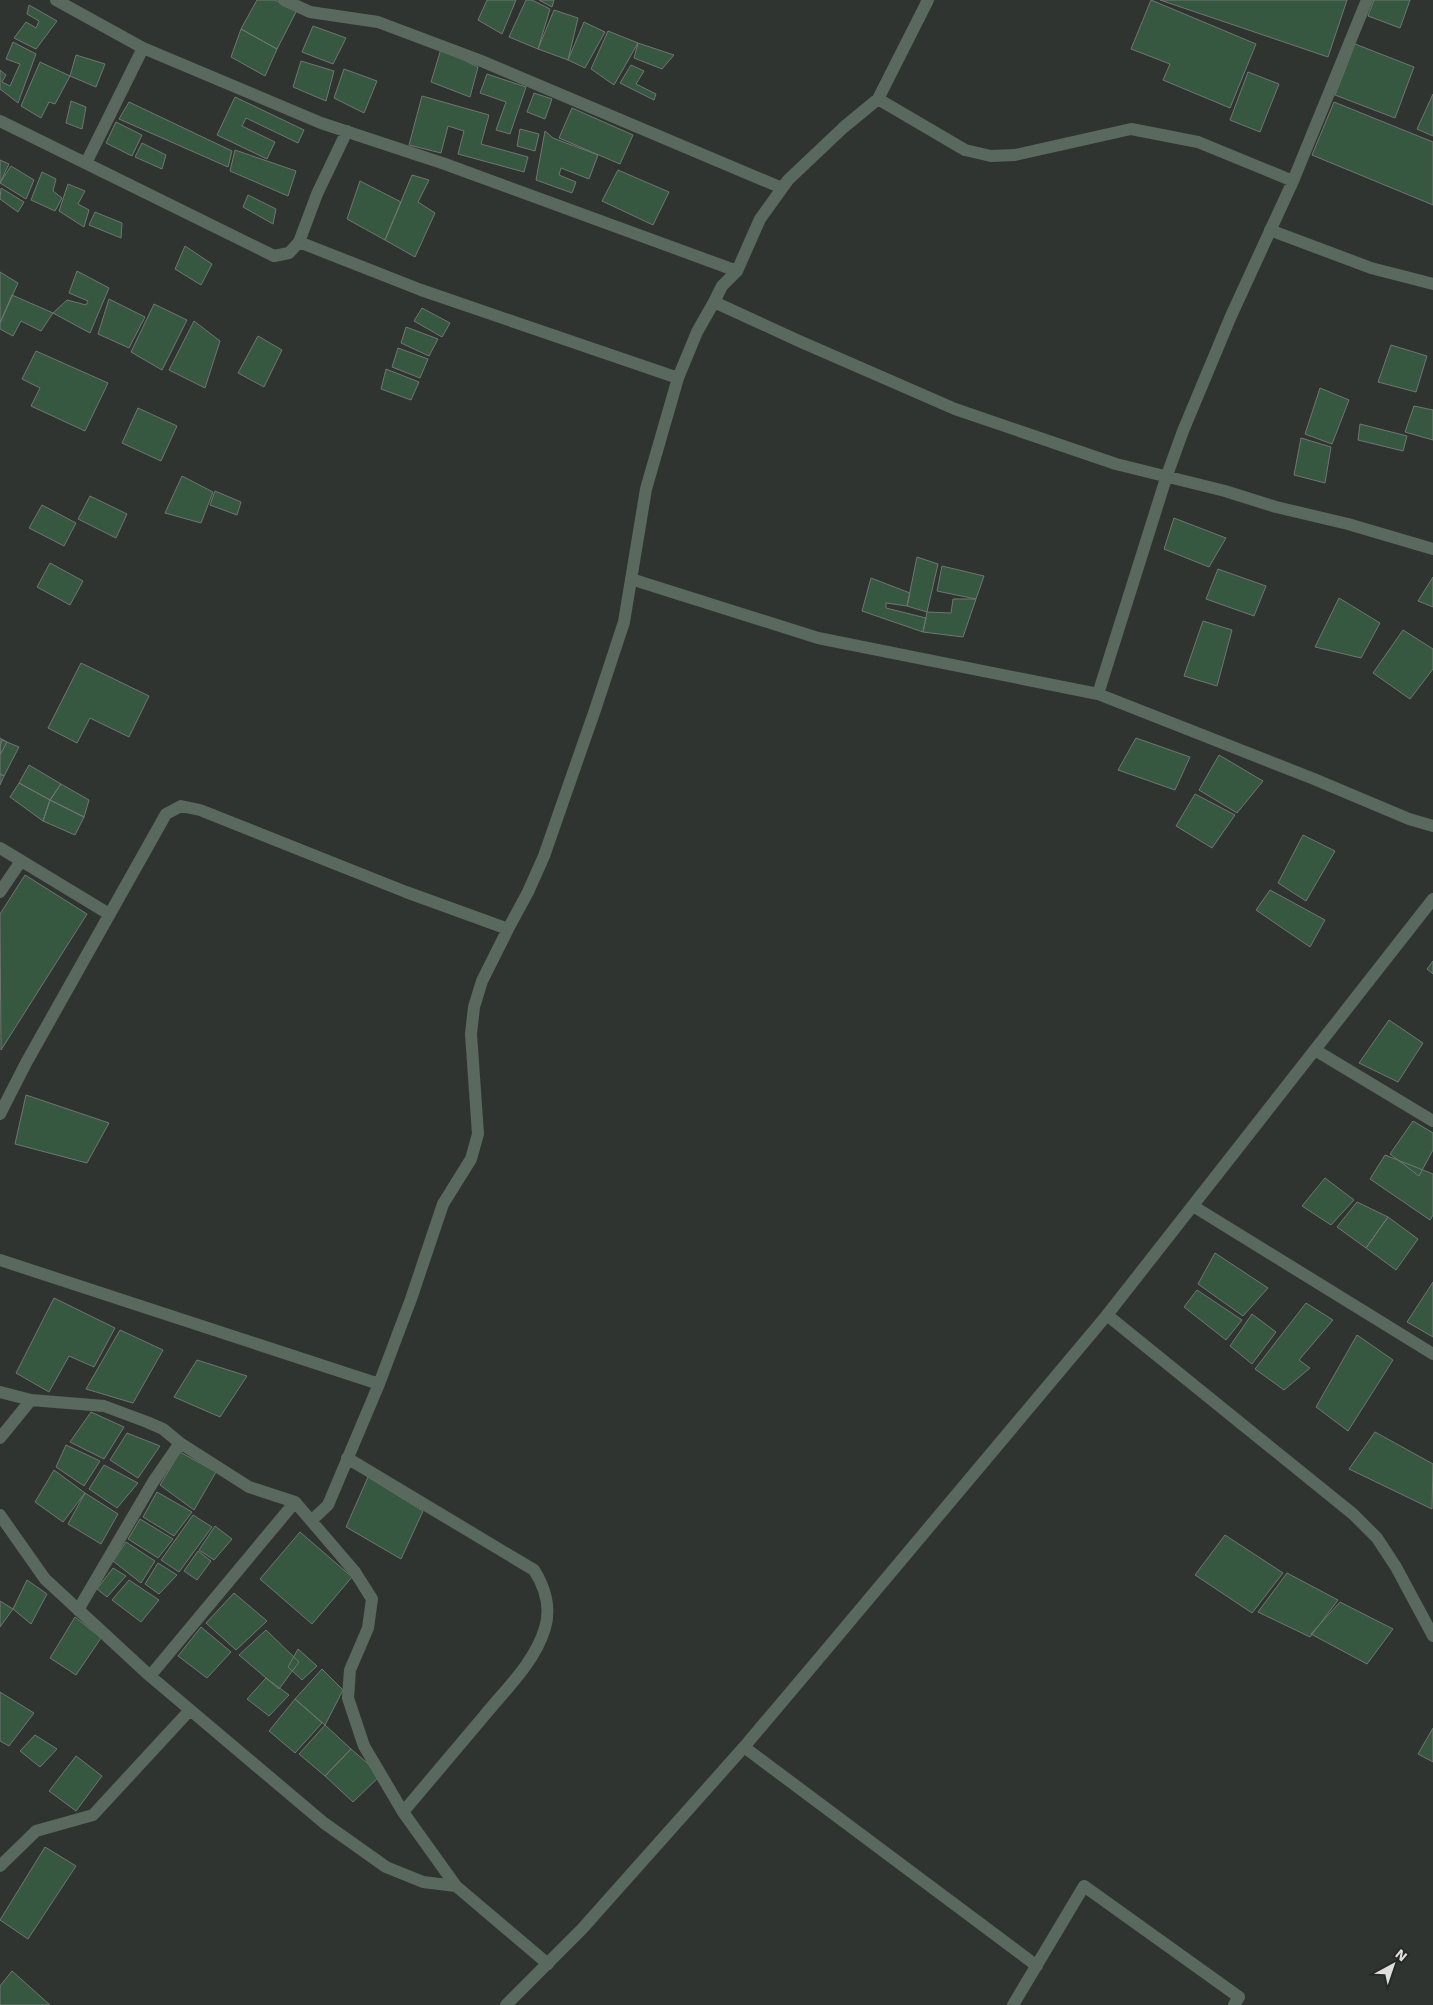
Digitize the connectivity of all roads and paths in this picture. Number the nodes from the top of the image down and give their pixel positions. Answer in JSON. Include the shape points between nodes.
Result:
{"nodes":[{"id":1,"x":56,"y":0,"type":"edge"},
{"id":2,"x":284,"y":0,"type":"edge"},
{"id":3,"x":928,"y":0,"type":"edge"},
{"id":4,"x":1367,"y":0,"type":"edge"},
{"id":5,"x":143,"y":48,"type":"junction"},
{"id":6,"x":878,"y":100,"type":"junction"},
{"id":7,"x":0,"y":121,"type":"edge"},
{"id":8,"x":347,"y":131,"type":"junction"},
{"id":9,"x":86,"y":163,"type":"junction"},
{"id":10,"x":1293,"y":181,"type":"junction"},
{"id":11,"x":782,"y":188,"type":"junction"},
{"id":12,"x":1270,"y":230,"type":"junction"},
{"id":13,"x":299,"y":242,"type":"junction"},
{"id":14,"x":737,"y":270,"type":"junction"},
{"id":15,"x":1433,"y":284,"type":"edge"},
{"id":16,"x":714,"y":302,"type":"junction"},
{"id":17,"x":678,"y":378,"type":"junction"},
{"id":18,"x":1167,"y":476,"type":"junction"},
{"id":19,"x":1433,"y":549,"type":"edge"},
{"id":20,"x":631,"y":579,"type":"junction"},
{"id":21,"x":1098,"y":694,"type":"junction"},
{"id":22,"x":1433,"y":826,"type":"edge"},
{"id":23,"x":0,"y":848,"type":"edge"},
{"id":24,"x":21,"y":861,"type":"junction"},
{"id":25,"x":0,"y":892,"type":"edge"},
{"id":26,"x":1433,"y":899,"type":"edge"},
{"id":27,"x":109,"y":914,"type":"junction"},
{"id":28,"x":508,"y":929,"type":"junction"},
{"id":29,"x":1315,"y":1050,"type":"junction"},
{"id":30,"x":2,"y":1105,"type":"edge"},
{"id":31,"x":1433,"y":1121,"type":"edge"},
{"id":32,"x":1193,"y":1206,"type":"junction"},
{"id":33,"x":0,"y":1260,"type":"edge"},
{"id":34,"x":1107,"y":1315,"type":"junction"},
{"id":35,"x":1433,"y":1354,"type":"edge"},
{"id":36,"x":379,"y":1384,"type":"junction"},
{"id":37,"x":0,"y":1392,"type":"edge"},
{"id":38,"x":31,"y":1400,"type":"junction"},
{"id":39,"x":0,"y":1438,"type":"edge"},
{"id":40,"x":180,"y":1443,"type":"junction"},
{"id":41,"x":347,"y":1458,"type":"junction"},
{"id":42,"x":295,"y":1502,"type":"junction"},
{"id":43,"x":0,"y":1515,"type":"edge"},
{"id":44,"x":310,"y":1521,"type":"junction"},
{"id":45,"x":78,"y":1610,"type":"junction"},
{"id":46,"x":1433,"y":1636,"type":"edge"},
{"id":47,"x":150,"y":1676,"type":"junction"},
{"id":48,"x":190,"y":1710,"type":"junction"},
{"id":49,"x":744,"y":1747,"type":"junction"},
{"id":50,"x":403,"y":1812,"type":"junction"},
{"id":51,"x":0,"y":1866,"type":"edge"},
{"id":52,"x":456,"y":1886,"type":"junction"},
{"id":53,"x":548,"y":1964,"type":"junction"},
{"id":54,"x":1037,"y":1966,"type":"junction"},
{"id":55,"x":506,"y":2005,"type":"edge"},
{"id":56,"x":1013,"y":2005,"type":"edge"},
{"id":57,"x":1234,"y":2005,"type":"edge"}],
"edges":[{"from":1,"to":5,"type":"street"},
{"from":2,"to":11,"type":"street","via":[[310,12],[378,22],[470,57]]},
{"from":3,"to":6,"type":"street"},
{"from":4,"to":10,"type":"street"},
{"from":5,"to":8,"type":"street"},
{"from":5,"to":9,"type":"street"},
{"from":6,"to":10,"type":"street","via":[[965,150],[991,156],[1015,155],[1131,130],[1198,142]]},
{"from":6,"to":11,"type":"street","via":[[844,127]]},
{"from":7,"to":9,"type":"street"},
{"from":8,"to":13,"type":"street"},
{"from":8,"to":14,"type":"street"},
{"from":9,"to":13,"type":"street","via":[[274,256],[288,253]]},
{"from":10,"to":12,"type":"street"},
{"from":11,"to":14,"type":"street","via":[[760,219]]},
{"from":12,"to":15,"type":"street","via":[[1371,268]]},
{"from":12,"to":18,"type":"street","via":[[1209,366]]},
{"from":13,"to":17,"type":"street","via":[[421,290]]},
{"from":14,"to":16,"type":"street","via":[[722,286]]},
{"from":16,"to":17,"type":"street","via":[[697,332]]},
{"from":16,"to":18,"type":"street","via":[[955,409],[1116,464]]},
{"from":17,"to":20,"type":"street","via":[[646,489]]},
{"from":18,"to":19,"type":"street"},
{"from":18,"to":21,"type":"street"},
{"from":20,"to":21,"type":"street","via":[[818,638]]},
{"from":20,"to":28,"type":"street","via":[[624,622],[563,803],[544,856]]},
{"from":21,"to":22,"type":"street"},
{"from":23,"to":24,"type":"street"},
{"from":24,"to":25,"type":"street"},
{"from":24,"to":27,"type":"street"},
{"from":26,"to":29,"type":"street"},
{"from":27,"to":28,"type":"street","via":[[166,814],[182,806],[200,810]]},
{"from":27,"to":30,"type":"street"},
{"from":28,"to":36,"type":"street","via":[[482,981],[474,1006],[471,1034],[478,1134],[471,1158],[443,1204]]},
{"from":29,"to":31,"type":"street"},
{"from":29,"to":32,"type":"street"},
{"from":32,"to":34,"type":"street"},
{"from":32,"to":35,"type":"street"},
{"from":33,"to":36,"type":"street"},
{"from":34,"to":46,"type":"street","via":[[1359,1520],[1377,1538],[1396,1567]]},
{"from":34,"to":49,"type":"street"},
{"from":36,"to":41,"type":"street"},
{"from":37,"to":38,"type":"street"},
{"from":38,"to":39,"type":"street"},
{"from":38,"to":40,"type":"street","via":[[104,1406],[163,1430]]},
{"from":40,"to":42,"type":"street","via":[[249,1487]]},
{"from":40,"to":45,"type":"street","via":[[153,1482]]},
{"from":41,"to":44,"type":"street","via":[[328,1505]]},
{"from":41,"to":50,"type":"street","via":[[534,1570],[541,1581],[548,1610],[536,1649],[511,1684]]},
{"from":42,"to":44,"type":"street"},
{"from":42,"to":47,"type":"street"},
{"from":43,"to":45,"type":"street","via":[[45,1579]]},
{"from":44,"to":50,"type":"street","via":[[355,1572],[372,1599],[368,1628],[350,1670],[348,1698],[364,1746]]},
{"from":45,"to":47,"type":"street"},
{"from":47,"to":48,"type":"street"},
{"from":48,"to":51,"type":"street","via":[[93,1815],[36,1831]]},
{"from":48,"to":52,"type":"street","via":[[324,1824],[386,1867],[423,1882]]},
{"from":49,"to":53,"type":"street"},
{"from":49,"to":54,"type":"street"},
{"from":50,"to":52,"type":"street"},
{"from":52,"to":53,"type":"street"},
{"from":53,"to":55,"type":"street"},
{"from":54,"to":56,"type":"street"},
{"from":54,"to":57,"type":"street","via":[[1084,1886],[1239,1997]]}]}
